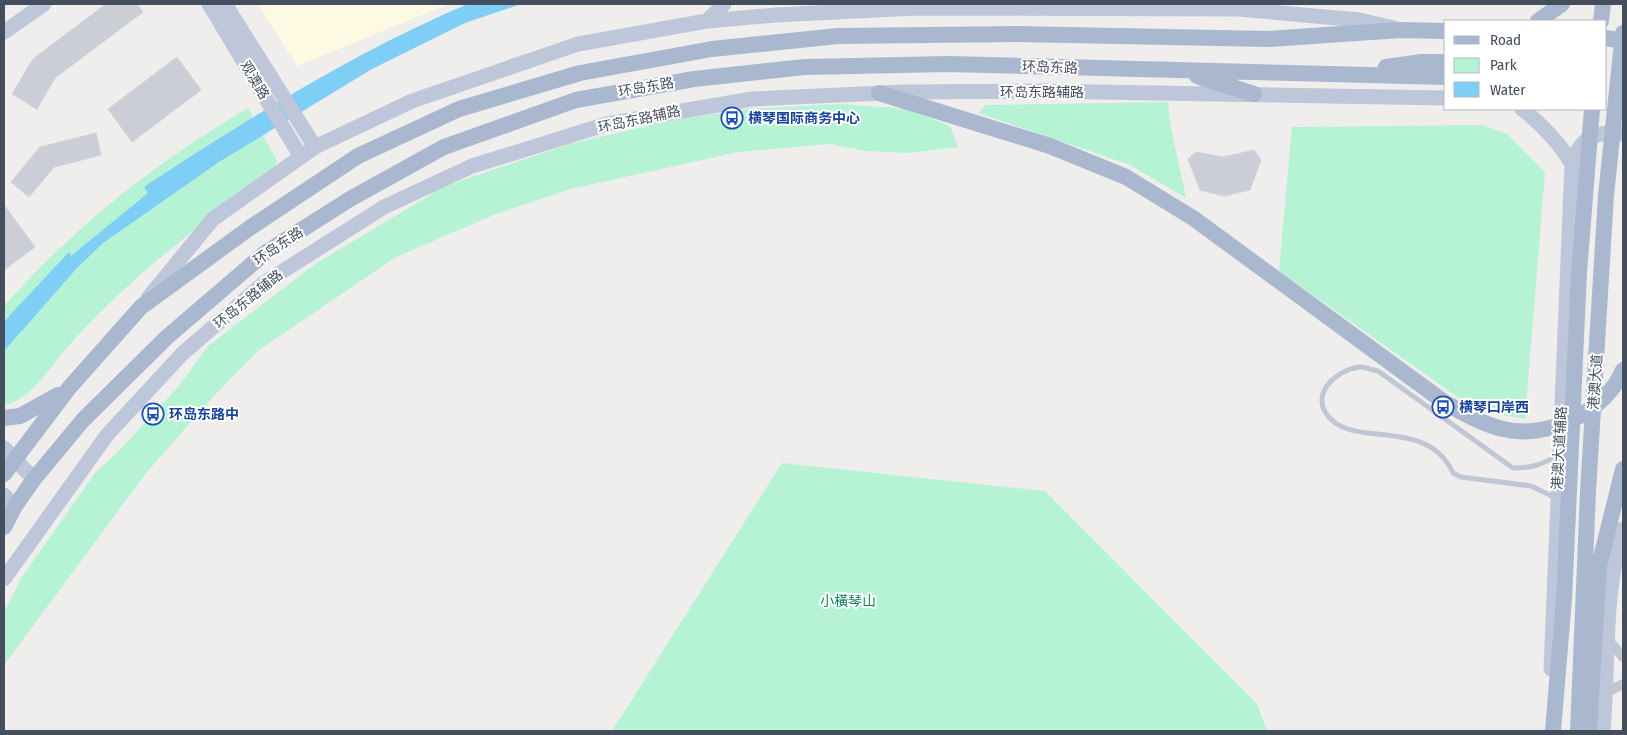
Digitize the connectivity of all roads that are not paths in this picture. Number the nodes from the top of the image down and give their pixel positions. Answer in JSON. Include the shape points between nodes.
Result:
{"nodes":[{"id":1,"x":44,"y":4,"type":"edge"},
{"id":2,"x":209,"y":4,"type":"edge"},
{"id":3,"x":225,"y":4,"type":"edge"},
{"id":4,"x":724,"y":4,"type":"edge"},
{"id":5,"x":762,"y":4,"type":"edge"},
{"id":6,"x":1562,"y":4,"type":"edge"},
{"id":7,"x":1603,"y":4,"type":"edge"},
{"id":8,"x":1208,"y":6,"type":"edge"},
{"id":9,"x":1275,"y":8,"type":"edge"},
{"id":10,"x":776,"y":15,"type":"junction"},
{"id":11,"x":1539,"y":20,"type":"edge"},
{"id":12,"x":1601,"y":20,"type":"edge"},
{"id":13,"x":708,"y":21,"type":"junction"},
{"id":14,"x":1401,"y":30,"type":"junction"},
{"id":15,"x":1444,"y":31,"type":"edge"},
{"id":16,"x":4,"y":32,"type":"edge"},
{"id":17,"x":1618,"y":38,"type":"edge"},
{"id":18,"x":1444,"y":62,"type":"edge"},
{"id":19,"x":1180,"y":71,"type":"junction"},
{"id":20,"x":1339,"y":73,"type":"junction"},
{"id":21,"x":1444,"y":77,"type":"edge"},
{"id":22,"x":1607,"y":84,"type":"edge"},
{"id":23,"x":1623,"y":85,"type":"edge"},
{"id":24,"x":880,"y":93,"type":"junction"},
{"id":25,"x":1254,"y":94,"type":"junction"},
{"id":26,"x":1444,"y":98,"type":"edge"},
{"id":27,"x":1607,"y":105,"type":"edge"},
{"id":28,"x":1623,"y":106,"type":"edge"},
{"id":29,"x":1523,"y":110,"type":"edge"},
{"id":30,"x":1592,"y":110,"type":"edge"},
{"id":31,"x":1623,"y":134,"type":"edge"},
{"id":32,"x":314,"y":147,"type":"junction"},
{"id":33,"x":301,"y":157,"type":"junction"},
{"id":34,"x":1572,"y":164,"type":"junction"},
{"id":35,"x":141,"y":307,"type":"junction"},
{"id":36,"x":1623,"y":370,"type":"edge"},
{"id":37,"x":69,"y":388,"type":"junction"},
{"id":38,"x":4,"y":418,"type":"edge"},
{"id":39,"x":8,"y":454,"type":"edge"},
{"id":40,"x":1559,"y":455,"type":"junction"},
{"id":41,"x":1623,"y":469,"type":"edge"},
{"id":42,"x":4,"y":474,"type":"edge"},
{"id":43,"x":34,"y":479,"type":"junction"},
{"id":44,"x":1563,"y":499,"type":"junction"},
{"id":45,"x":9,"y":501,"type":"edge"},
{"id":46,"x":4,"y":527,"type":"edge"},
{"id":47,"x":1623,"y":529,"type":"edge"},
{"id":48,"x":4,"y":579,"type":"edge"},
{"id":49,"x":1609,"y":641,"type":"junction"},
{"id":50,"x":1623,"y":657,"type":"edge"},
{"id":51,"x":1623,"y":684,"type":"edge"},
{"id":52,"x":1605,"y":693,"type":"junction"},
{"id":53,"x":1551,"y":731,"type":"edge"},
{"id":54,"x":1578,"y":731,"type":"edge"},
{"id":55,"x":1589,"y":731,"type":"edge"},
{"id":56,"x":1603,"y":731,"type":"edge"}],
"edges":[{"from":1,"to":16,"type":"main road"},
{"from":2,"to":33,"type":"main road","name":"观澳路"},
{"from":3,"to":32,"type":"main road","name":"观澳路"},
{"from":4,"to":13,"type":"main road"},
{"from":5,"to":10,"type":"main road"},
{"from":6,"to":11,"type":"main road"},
{"from":7,"to":12,"type":"main road"},
{"from":8,"to":9,"type":"main road"},
{"from":8,"to":10,"type":"main road","via":[[916,8]]},
{"from":9,"to":14,"type":"main road","via":[[1359,20]]},
{"from":10,"to":13,"type":"main road"},
{"from":13,"to":32,"type":"main road","via":[[578,44],[412,101]]},
{"from":14,"to":15,"type":"main road","name":"环岛东路"},
{"from":14,"to":35,"type":"main road","name":"环岛东路","via":[[1268,39],[1018,34],[838,36],[712,49],[580,73],[459,109],[358,156],[251,227]]},
{"from":17,"to":54,"type":"main road","name":"港澳大道","via":[[1588,492]]},
{"from":18,"to":20,"type":"main road"},
{"from":19,"to":20,"type":"main road","name":"环岛东路"},
{"from":19,"to":25,"type":"main road"},
{"from":19,"to":43,"type":"main road","name":"环岛东路","via":[[948,64],[804,67],[686,80],[576,100],[444,147],[350,199],[265,253],[166,336],[83,420]]},
{"from":20,"to":21,"type":"main road","name":"环岛东路"},
{"from":22,"to":23,"type":"main road"},
{"from":24,"to":25,"type":"main road","name":"环岛东路辅路"},
{"from":24,"to":36,"type":"main road","via":[[1099,164],[1159,196],[1444,402],[1485,424],[1506,430],[1530,430],[1567,422],[1587,412],[1607,394]]},
{"from":24,"to":48,"type":"main road","name":"环岛东路辅路","via":[[742,100],[607,124],[472,166],[384,207],[264,283],[182,354],[107,435]]},
{"from":25,"to":26,"type":"main road","name":"环岛东路辅路"},
{"from":27,"to":28,"type":"main road"},
{"from":29,"to":34,"type":"main road","via":[[1547,129]]},
{"from":30,"to":44,"type":"main road","name":"港澳大道"},
{"from":31,"to":34,"type":"main road","via":[[1606,133],[1586,138]]},
{"from":32,"to":33,"type":"main road"},
{"from":33,"to":35,"type":"main road","via":[[213,219]]},
{"from":34,"to":40,"type":"main road","name":"港澳大道辅路"},
{"from":35,"to":37,"type":"main road","name":"环岛东路"},
{"from":37,"to":38,"type":"main road","via":[[20,416]]},
{"from":37,"to":39,"type":"main road","name":"环岛东路"},
{"from":39,"to":42,"type":"main road","name":"环岛东路"},
{"from":39,"to":43,"type":"main road"},
{"from":40,"to":44,"type":"main road","name":"港澳大道辅路"},
{"from":40,"to":44,"type":"lane","via":[[1531,468],[1513,468],[1378,371],[1361,367],[1348,370],[1332,378],[1322,393],[1321,404],[1328,417],[1341,428],[1414,440],[1436,450],[1453,473],[1461,477],[1531,486]]},
{"from":41,"to":55,"type":"main road","via":[[1599,566]]},
{"from":43,"to":45,"type":"main road","name":"环岛东路"},
{"from":44,"to":53,"type":"main road","name":"港澳大道","via":[[1564,599]]},
{"from":45,"to":46,"type":"main road","name":"环岛东路"},
{"from":47,"to":49,"type":"main road","via":[[1614,569]]},
{"from":49,"to":50,"type":"street"},
{"from":49,"to":52,"type":"main road"},
{"from":51,"to":52,"type":"street"},
{"from":52,"to":56,"type":"main road"}]}
